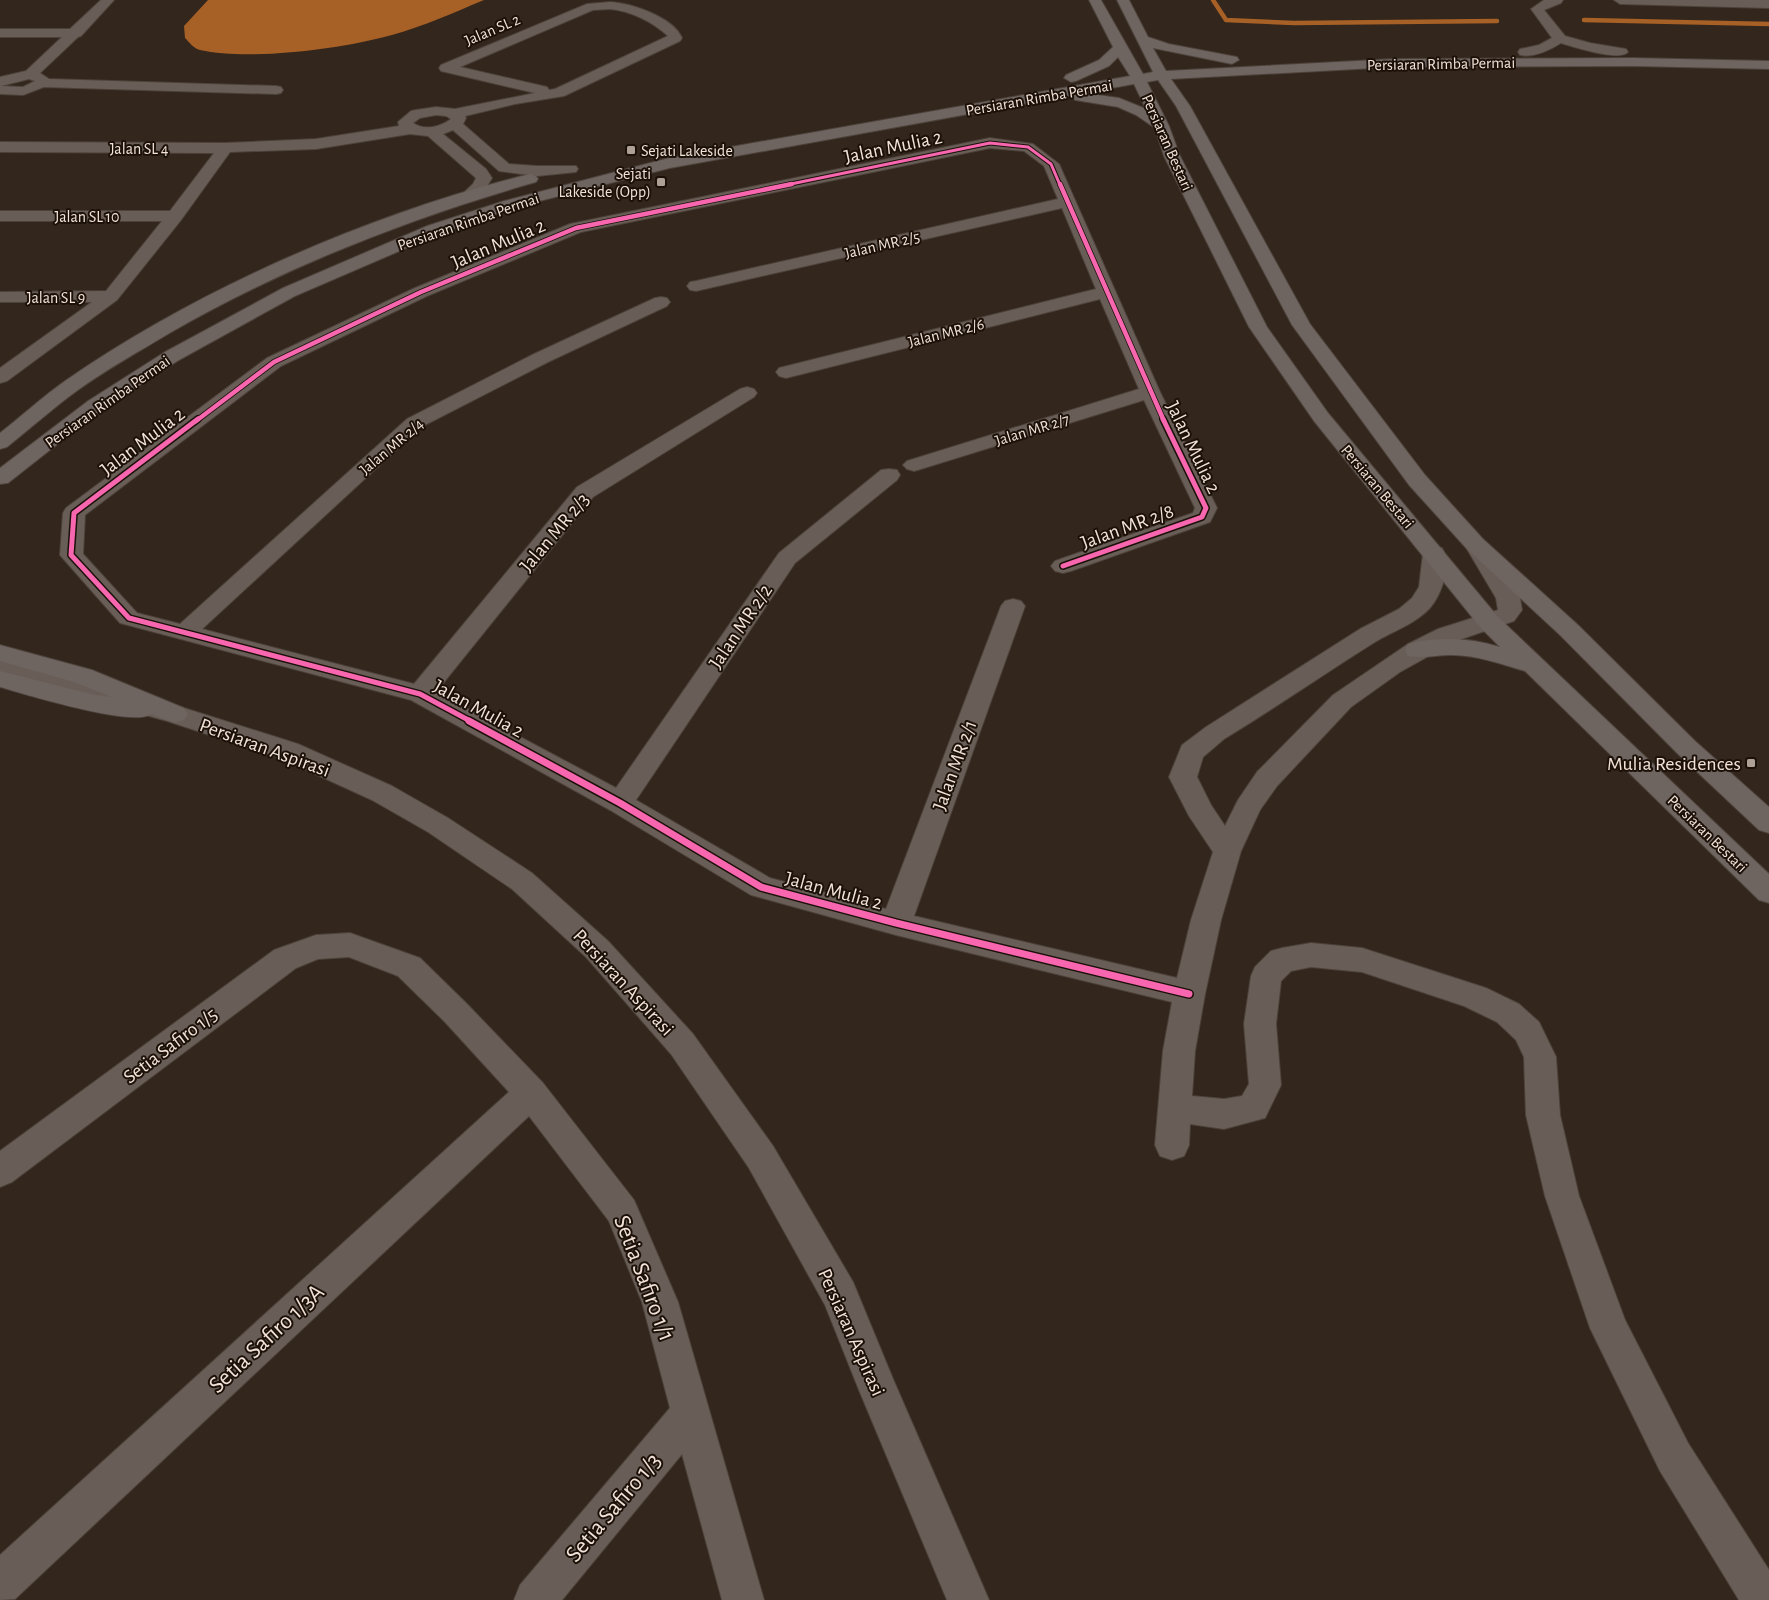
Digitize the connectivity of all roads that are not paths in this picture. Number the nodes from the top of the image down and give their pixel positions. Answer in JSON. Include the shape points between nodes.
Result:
{"nodes":[{"id":1,"x":108,"y":0,"type":"edge"},
{"id":2,"x":1095,"y":0,"type":"edge"},
{"id":3,"x":1123,"y":0,"type":"edge"},
{"id":4,"x":1557,"y":0,"type":"edge"},
{"id":5,"x":1620,"y":0,"type":"edge"},
{"id":6,"x":1769,"y":4,"type":"edge"},
{"id":7,"x":0,"y":33,"type":"edge"},
{"id":8,"x":76,"y":33,"type":"junction"},
{"id":9,"x":1560,"y":39,"type":"junction"},
{"id":10,"x":1143,"y":40,"type":"junction"},
{"id":11,"x":1119,"y":48,"type":"junction"},
{"id":12,"x":1525,"y":52,"type":"junction"},
{"id":13,"x":1622,"y":52,"type":"junction"},
{"id":14,"x":1769,"y":56,"type":"edge"},
{"id":15,"x":1769,"y":65,"type":"edge"},
{"id":16,"x":1237,"y":66,"type":"junction"},
{"id":17,"x":1158,"y":70,"type":"junction"},
{"id":18,"x":1135,"y":73,"type":"junction"},
{"id":19,"x":1071,"y":78,"type":"junction"},
{"id":20,"x":36,"y":79,"type":"junction"},
{"id":21,"x":2,"y":90,"type":"edge"},
{"id":22,"x":276,"y":90,"type":"dead end"},
{"id":23,"x":559,"y":93,"type":"junction"},
{"id":24,"x":1188,"y":95,"type":"junction"},
{"id":25,"x":1047,"y":96,"type":"junction"},
{"id":26,"x":914,"y":104,"type":"dead end"},
{"id":27,"x":455,"y":120,"type":"junction"},
{"id":28,"x":1162,"y":126,"type":"junction"},
{"id":29,"x":408,"y":127,"type":"junction"},
{"id":30,"x":431,"y":131,"type":"junction"},
{"id":31,"x":0,"y":146,"type":"edge"},
{"id":32,"x":224,"y":148,"type":"junction"},
{"id":33,"x":589,"y":164,"type":"dead end"},
{"id":34,"x":570,"y":169,"type":"junction"},
{"id":35,"x":466,"y":198,"type":"junction"},
{"id":36,"x":1067,"y":202,"type":"junction"},
{"id":37,"x":0,"y":216,"type":"edge"},
{"id":38,"x":175,"y":216,"type":"junction"},
{"id":39,"x":696,"y":286,"type":"dead end"},
{"id":40,"x":1106,"y":292,"type":"junction"},
{"id":41,"x":111,"y":296,"type":"junction"},
{"id":42,"x":0,"y":297,"type":"edge"},
{"id":43,"x":662,"y":302,"type":"dead end"},
{"id":44,"x":786,"y":372,"type":"dead end"},
{"id":45,"x":0,"y":377,"type":"edge"},
{"id":46,"x":1150,"y":392,"type":"junction"},
{"id":47,"x":747,"y":394,"type":"dead end"},
{"id":48,"x":96,"y":405,"type":"junction"},
{"id":49,"x":0,"y":444,"type":"edge"},
{"id":50,"x":914,"y":465,"type":"dead end"},
{"id":51,"x":889,"y":475,"type":"dead end"},
{"id":52,"x":0,"y":478,"type":"edge"},
{"id":53,"x":0,"y":491,"type":"edge"},
{"id":54,"x":1202,"y":517,"type":"joint"},
{"id":55,"x":1475,"y":544,"type":"junction"},
{"id":56,"x":1434,"y":553,"type":"junction"},
{"id":57,"x":1063,"y":566,"type":"dead end"},
{"id":58,"x":1012,"y":606,"type":"dead end"},
{"id":59,"x":1489,"y":622,"type":"junction"},
{"id":60,"x":185,"y":632,"type":"junction"},
{"id":61,"x":1417,"y":650,"type":"junction"},
{"id":62,"x":0,"y":653,"type":"edge"},
{"id":63,"x":1534,"y":665,"type":"junction"},
{"id":64,"x":0,"y":667,"type":"edge"},
{"id":65,"x":0,"y":679,"type":"edge"},
{"id":66,"x":420,"y":694,"type":"junction"},
{"id":67,"x":175,"y":714,"type":"junction"},
{"id":68,"x":620,"y":804,"type":"junction"},
{"id":69,"x":1769,"y":823,"type":"edge"},
{"id":70,"x":1227,"y":851,"type":"junction"},
{"id":71,"x":1769,"y":892,"type":"edge"},
{"id":72,"x":896,"y":923,"type":"junction"},
{"id":73,"x":350,"y":945,"type":"joint"},
{"id":74,"x":1189,"y":994,"type":"junction"},
{"id":75,"x":531,"y":1093,"type":"junction"},
{"id":76,"x":1174,"y":1108,"type":"junction"},
{"id":77,"x":1172,"y":1145,"type":"dead end"},
{"id":78,"x":0,"y":1171,"type":"edge"},
{"id":79,"x":691,"y":1414,"type":"junction"},
{"id":80,"x":0,"y":1584,"type":"edge"},
{"id":81,"x":535,"y":1600,"type":"edge"},
{"id":82,"x":743,"y":1600,"type":"edge"},
{"id":83,"x":968,"y":1600,"type":"edge"},
{"id":84,"x":1766,"y":1600,"type":"edge"}],
"edges":[{"from":1,"to":8,"type":"street"},
{"from":2,"to":11,"type":"main road","name":"Persiaran Bestari"},
{"from":3,"to":10,"type":"main road","name":"Persiaran Bestari"},
{"from":4,"to":9,"type":"street","via":[[1538,9]]},
{"from":5,"to":6,"type":"street"},
{"from":7,"to":8,"type":"street"},
{"from":8,"to":20,"type":"street"},
{"from":9,"to":12,"type":"street","via":[[1543,48]]},
{"from":9,"to":13,"type":"street"},
{"from":10,"to":16,"type":"main road"},
{"from":10,"to":17,"type":"main road","name":"Persiaran Bestari"},
{"from":11,"to":18,"type":"main road","name":"Persiaran Bestari"},
{"from":11,"to":19,"type":"main road","via":[[1104,63]]},
{"from":12,"to":13,"type":"main road","name":"Persiaran Rimba Permai"},
{"from":12,"to":16,"type":"main road","name":"Persiaran Rimba Permai","via":[[1384,53]]},
{"from":13,"to":14,"type":"main road","name":"Persiaran Rimba Permai"},
{"from":15,"to":16,"type":"main road","name":"Persiaran Rimba Permai","via":[[1633,62]]},
{"from":16,"to":17,"type":"main road","name":"Persiaran Rimba Permai"},
{"from":16,"to":24,"type":"main road"},
{"from":17,"to":18,"type":"main road","name":"Persiaran Rimba Permai"},
{"from":17,"to":24,"type":"main road","name":"Persiaran Bestari"},
{"from":18,"to":19,"type":"main road","name":"Persiaran Rimba Permai"},
{"from":18,"to":25,"type":"main road","name":"Persiaran Rimba Permai"},
{"from":18,"to":28,"type":"main road","name":"Persiaran Bestari"},
{"from":19,"to":26,"type":"main road","name":"Persiaran Rimba Permai"},
{"from":20,"to":21,"type":"street","via":[[15,77]]},
{"from":20,"to":22,"type":"street"},
{"from":23,"to":23,"type":"street","name":"Jalan SL 2","via":[[446,68],[592,6],[622,5],[641,12],[674,35],[675,38]]},
{"from":23,"to":27,"type":"street","name":"Jalan SL 2","via":[[529,106]]},
{"from":24,"to":55,"type":"main road","name":"Persiaran Bestari","via":[[1301,324],[1417,480]]},
{"from":25,"to":28,"type":"main road","via":[[1091,97],[1127,104]]},
{"from":25,"to":48,"type":"main road","name":"Persiaran Rimba Permai","via":[[669,163],[510,204],[415,238],[289,292],[172,356]]},
{"from":27,"to":29,"type":"street","via":[[436,111],[422,113],[406,119]]},
{"from":27,"to":30,"type":"street"},
{"from":27,"to":34,"type":"street","via":[[505,168],[537,171]]},
{"from":28,"to":56,"type":"main road","name":"Persiaran Bestari","via":[[1176,164],[1258,327],[1321,417]]},
{"from":29,"to":30,"type":"street"},
{"from":29,"to":32,"type":"street","name":"Jalan SL 4","via":[[316,144]]},
{"from":30,"to":35,"type":"street","via":[[484,178]]},
{"from":31,"to":32,"type":"street","name":"Jalan SL 4"},
{"from":32,"to":38,"type":"street"},
{"from":33,"to":34,"type":"main road","name":"Persiaran Rimba Permai"},
{"from":34,"to":35,"type":"main road","name":"Persiaran Rimba Permai"},
{"from":35,"to":49,"type":"main road","name":"Persiaran Rimba Permai","via":[[332,247],[202,308],[79,380]]},
{"from":36,"to":39,"type":"street","name":"Jalan MR 2/5"},
{"from":36,"to":40,"type":"street","name":"Jalan Mulia 2"},
{"from":36,"to":60,"type":"street","name":"Jalan Mulia 2","via":[[1050,164],[1028,147],[990,143],[576,228],[421,292],[274,362],[74,513],[71,554],[129,618]]},
{"from":37,"to":38,"type":"street","name":"Jalan SL 10"},
{"from":38,"to":41,"type":"street"},
{"from":40,"to":44,"type":"street","name":"Jalan MR 2/6"},
{"from":40,"to":46,"type":"street","name":"Jalan Mulia 2"},
{"from":41,"to":42,"type":"street","name":"Jalan SL 9"},
{"from":41,"to":45,"type":"street"},
{"from":43,"to":60,"type":"street","name":"Jalan MR 2/4","via":[[541,358],[414,423]]},
{"from":46,"to":50,"type":"street","name":"Jalan MR 2/7"},
{"from":46,"to":54,"type":"street","name":"Jalan Mulia 2","via":[[1206,508]]},
{"from":47,"to":66,"type":"street","name":"Jalan MR 2/3","via":[[585,492]]},
{"from":48,"to":52,"type":"main road","name":"Persiaran Rimba Permai"},
{"from":48,"to":53,"type":"main road"},
{"from":51,"to":68,"type":"street","name":"Jalan MR 2/2","via":[[786,558]]},
{"from":54,"to":57,"type":"street","name":"Jalan MR 2/8"},
{"from":55,"to":59,"type":"street","via":[[1512,606],[1506,616]]},
{"from":55,"to":69,"type":"main road","name":"Persiaran Bestari"},
{"from":56,"to":59,"type":"main road","name":"Persiaran Bestari"},
{"from":56,"to":70,"type":"street","via":[[1430,589],[1425,599],[1409,613],[1215,733],[1191,752],[1183,777],[1199,809]]},
{"from":58,"to":72,"type":"street","name":"Jalan MR 2/1"},
{"from":59,"to":61,"type":"street","via":[[1447,635]]},
{"from":59,"to":63,"type":"main road","name":"Persiaran Bestari"},
{"from":60,"to":66,"type":"street","name":"Jalan Mulia 2"},
{"from":61,"to":63,"type":"main road","via":[[1452,647],[1483,650]]},
{"from":61,"to":70,"type":"street","via":[[1342,701],[1297,746],[1267,779],[1248,807]]},
{"from":62,"to":67,"type":"main road","via":[[83,676]]},
{"from":63,"to":71,"type":"main road","name":"Persiaran Bestari"},
{"from":64,"to":67,"type":"street","name":"Persiaran Aspirasi"},
{"from":65,"to":67,"type":"main road","via":[[95,704]]},
{"from":66,"to":68,"type":"street","name":"Jalan Mulia 2"},
{"from":67,"to":83,"type":"street","name":"Persiaran Aspirasi","via":[[289,751],[382,793],[430,820],[522,881],[604,956],[682,1044],[761,1157],[840,1295]]},
{"from":68,"to":72,"type":"street","name":"Jalan Mulia 2","via":[[761,887]]},
{"from":70,"to":74,"type":"street","via":[[1206,920]]},
{"from":72,"to":74,"type":"street","name":"Jalan Mulia 2"},
{"from":73,"to":75,"type":"street","name":"Setia Safiro 1/1","via":[[409,967]]},
{"from":73,"to":78,"type":"street","name":"Setia Safiro 1/5","via":[[316,947],[285,959]]},
{"from":74,"to":76,"type":"street"},
{"from":75,"to":79,"type":"street","name":"Setia Safiro 1/1","via":[[622,1212],[660,1302]]},
{"from":75,"to":80,"type":"street","name":"Setia Safiro 1/3A"},
{"from":76,"to":77,"type":"street"},
{"from":76,"to":84,"type":"street","via":[[1224,1114],[1253,1108],[1265,1085],[1260,1024],[1266,976],[1282,960],[1311,955],[1362,960],[1475,997],[1508,1013],[1528,1031],[1540,1057],[1543,1115],[1562,1196],[1609,1328],[1674,1457]]},
{"from":79,"to":81,"type":"street","name":"Setia Safiro 1/3"},
{"from":79,"to":82,"type":"street","name":"Setia Safiro 1/1"}]}
